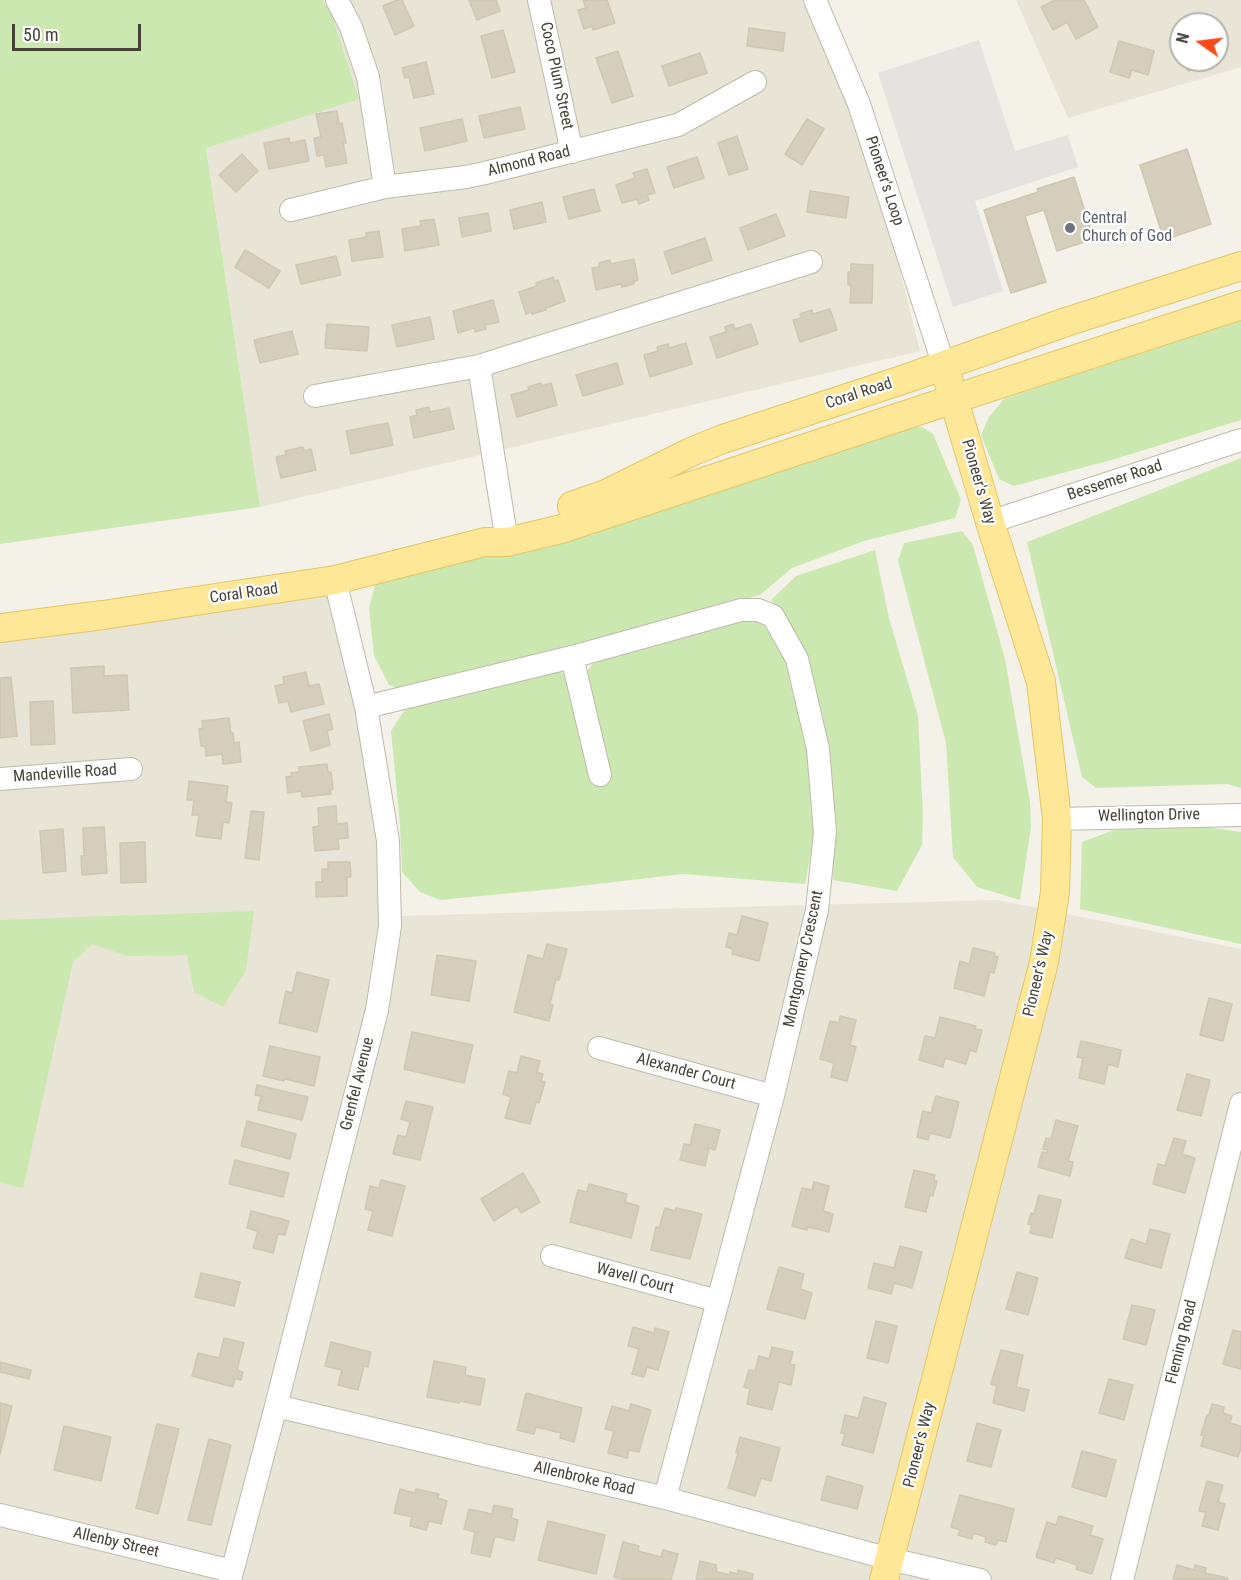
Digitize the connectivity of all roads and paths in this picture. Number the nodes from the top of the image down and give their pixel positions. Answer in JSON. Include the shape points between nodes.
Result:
{"nodes":[{"id":1,"x":337,"y":0,"type":"edge"},
{"id":2,"x":539,"y":0,"type":"edge"},
{"id":3,"x":814,"y":0,"type":"edge"},
{"id":4,"x":755,"y":82,"type":"dead end"},
{"id":5,"x":572,"y":152,"type":"junction"},
{"id":6,"x":385,"y":187,"type":"junction"},
{"id":7,"x":291,"y":210,"type":"dead end"},
{"id":8,"x":811,"y":262,"type":"dead end"},
{"id":9,"x":1234,"y":268,"type":"edge"},
{"id":10,"x":1240,"y":306,"type":"edge"},
{"id":11,"x":479,"y":366,"type":"junction"},
{"id":12,"x":944,"y":366,"type":"junction"},
{"id":13,"x":315,"y":396,"type":"dead end"},
{"id":14,"x":954,"y":399,"type":"junction"},
{"id":15,"x":1241,"y":440,"type":"edge"},
{"id":16,"x":990,"y":522,"type":"junction"},
{"id":17,"x":499,"y":538,"type":"junction"},
{"id":18,"x":335,"y":580,"type":"junction"},
{"id":19,"x":0,"y":628,"type":"edge"},
{"id":20,"x":572,"y":657,"type":"junction"},
{"id":21,"x":366,"y":707,"type":"junction"},
{"id":22,"x":131,"y":769,"type":"dead end"},
{"id":23,"x":600,"y":775,"type":"dead end"},
{"id":24,"x":0,"y":779,"type":"edge"},
{"id":25,"x":1241,"y":815,"type":"edge"},
{"id":26,"x":1057,"y":819,"type":"junction"},
{"id":27,"x":599,"y":1048,"type":"dead end"},
{"id":28,"x":773,"y":1096,"type":"junction"},
{"id":29,"x":1241,"y":1104,"type":"edge"},
{"id":30,"x":552,"y":1256,"type":"dead end"},
{"id":31,"x":718,"y":1301,"type":"junction"},
{"id":32,"x":276,"y":1406,"type":"junction"},
{"id":33,"x":665,"y":1498,"type":"junction"},
{"id":34,"x":0,"y":1515,"type":"edge"},
{"id":35,"x":887,"y":1570,"type":"edge"},
{"id":36,"x":231,"y":1575,"type":"edge"},
{"id":37,"x":980,"y":1580,"type":"edge"},
{"id":38,"x":1122,"y":1580,"type":"edge"}],
"edges":[{"from":1,"to":6,"type":"street","via":[[368,77]]},
{"from":2,"to":5,"type":"street","name":"Coco Plum Street"},
{"from":3,"to":12,"type":"street","name":"Pioneer's Loop","via":[[859,104]]},
{"from":4,"to":5,"type":"street","name":"Almond Road","via":[[678,125]]},
{"from":5,"to":6,"type":"street","name":"Almond Road","via":[[466,177]]},
{"from":6,"to":7,"type":"street","name":"Almond Road"},
{"from":8,"to":11,"type":"street"},
{"from":9,"to":10,"type":"main road"},
{"from":9,"to":12,"type":"main road","name":"Coral Road"},
{"from":10,"to":14,"type":"main road","name":"Coral Road"},
{"from":11,"to":13,"type":"street"},
{"from":11,"to":17,"type":"street"},
{"from":12,"to":14,"type":"main road","name":"Pioneer's Way"},
{"from":12,"to":17,"type":"main road","name":"Coral Road","via":[[720,440],[606,494]]},
{"from":14,"to":16,"type":"main road","name":"Pioneer's Way"},
{"from":14,"to":17,"type":"main road","name":"Coral Road","via":[[561,529]]},
{"from":15,"to":16,"type":"street","name":"Bessemer Road"},
{"from":16,"to":26,"type":"main road","name":"Pioneer's Way","via":[[1041,682]]},
{"from":17,"to":18,"type":"main road","name":"Coral Road"},
{"from":18,"to":19,"type":"main road","name":"Coral Road"},
{"from":18,"to":21,"type":"street","name":"Grenfel Avenue"},
{"from":20,"to":21,"type":"street","name":"Montgomery Crescent"},
{"from":20,"to":23,"type":"street"},
{"from":20,"to":28,"type":"street","name":"Montgomery Crescent","via":[[741,610],[758,610],[773,616],[797,659],[818,749],[825,832],[817,910]]},
{"from":21,"to":32,"type":"street","name":"Grenfel Avenue","via":[[388,841],[390,926],[377,1010]]},
{"from":22,"to":24,"type":"street","name":"Mandeville Road"},
{"from":25,"to":26,"type":"street","name":"Wellington Drive"},
{"from":26,"to":35,"type":"main road","name":"Pioneer's Way","via":[[1055,892],[1044,962]]},
{"from":27,"to":28,"type":"street","name":"Alexander Court"},
{"from":28,"to":31,"type":"street","name":"Montgomery Crescent"},
{"from":29,"to":38,"type":"street","name":"Fleming Road"},
{"from":30,"to":31,"type":"street","name":"Wavell Court"},
{"from":31,"to":33,"type":"street","name":"Montgomery Crescent"},
{"from":32,"to":33,"type":"street","name":"Allenbroke Road"},
{"from":32,"to":36,"type":"street","name":"Grenfel Avenue"},
{"from":33,"to":35,"type":"street","name":"Allenbroke Road"},
{"from":34,"to":36,"type":"street","name":"Allenby Street"},
{"from":35,"to":37,"type":"street","name":"Allenbroke Road"}]}
